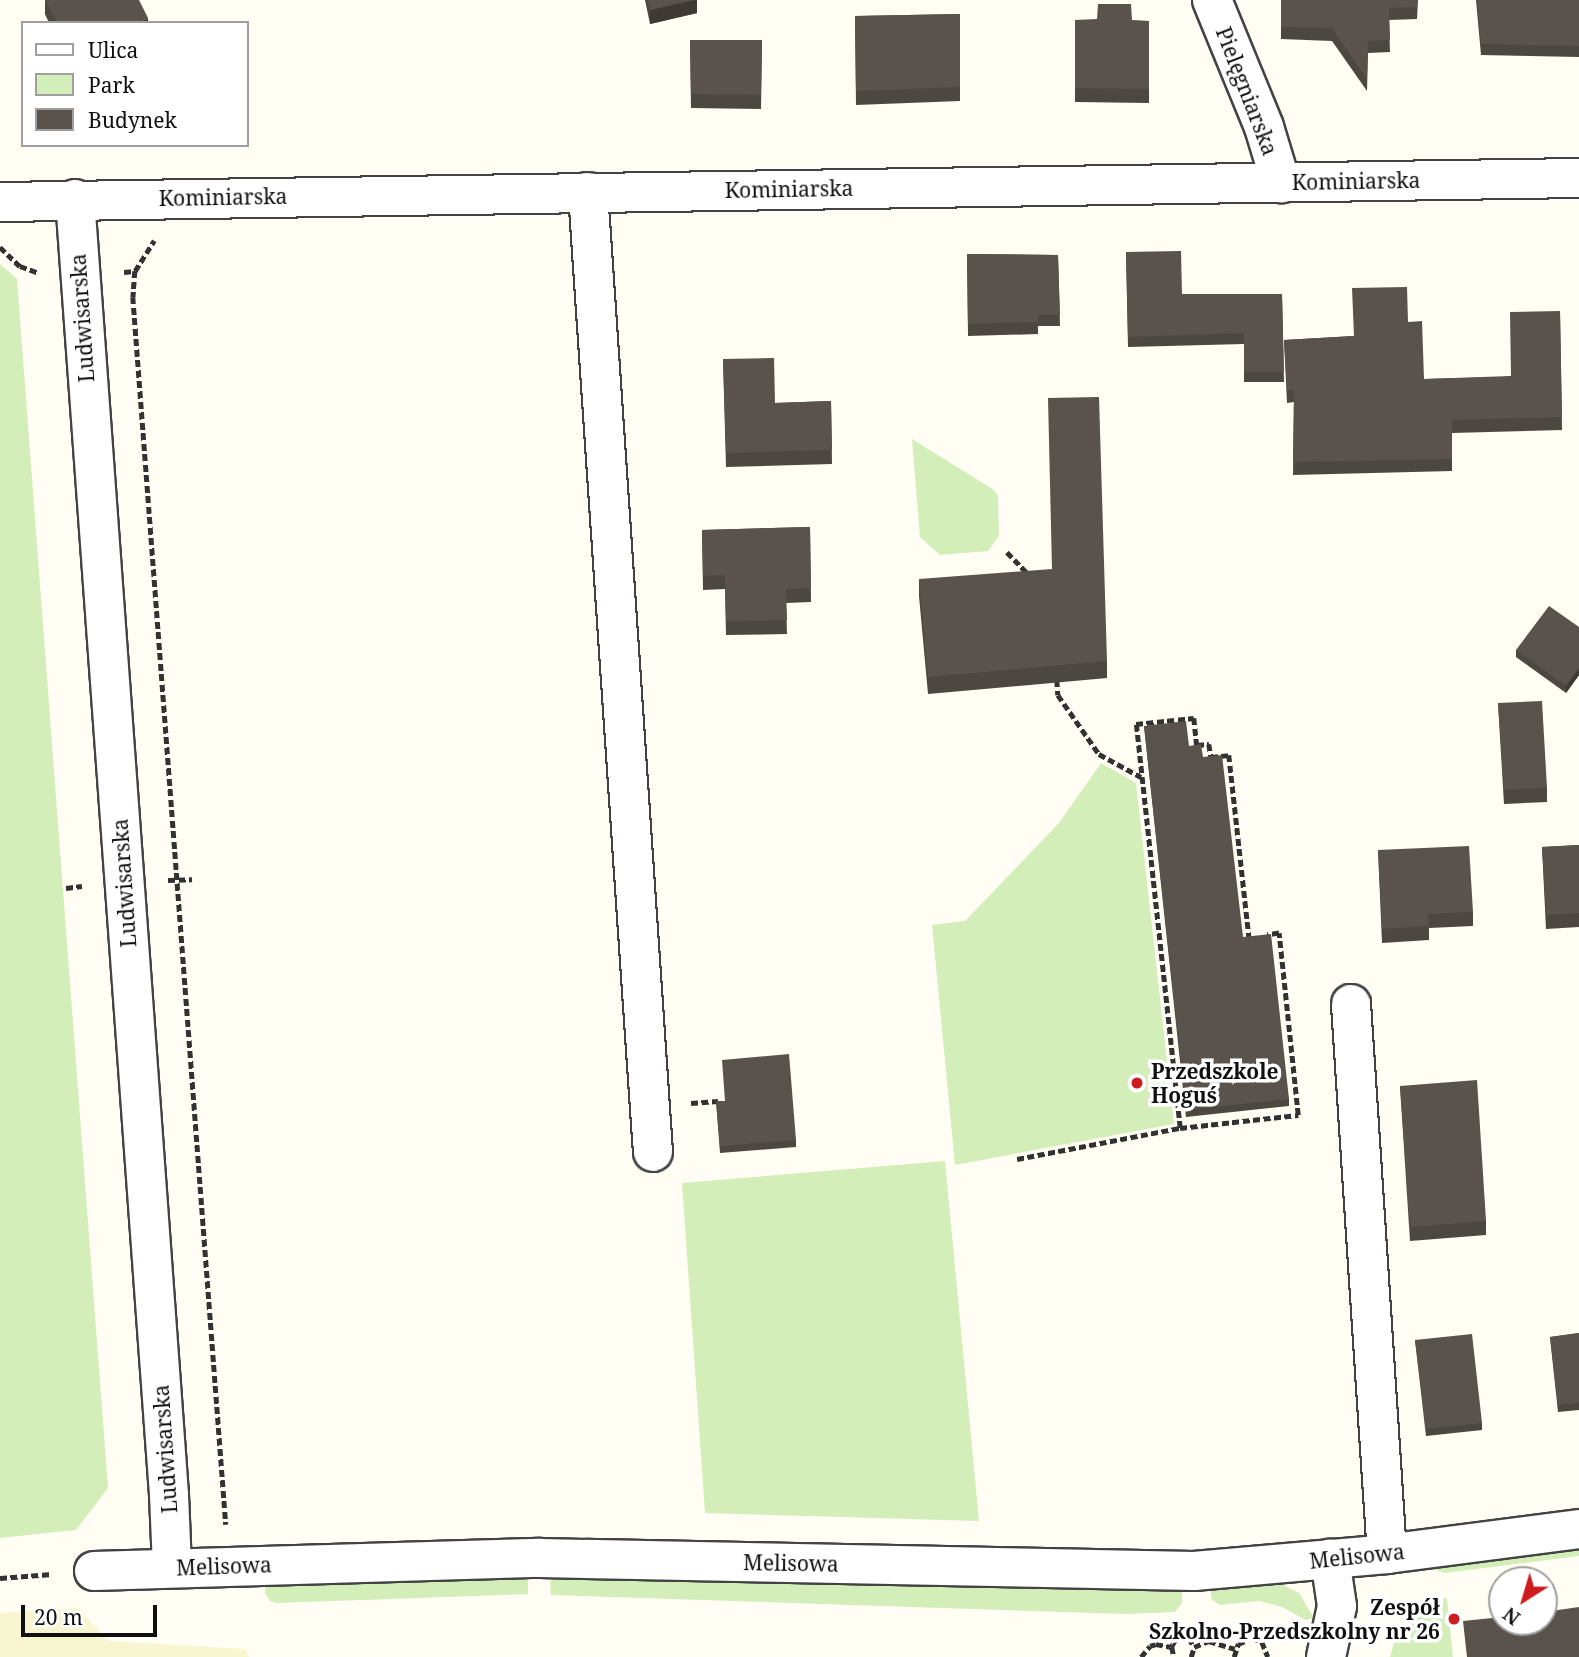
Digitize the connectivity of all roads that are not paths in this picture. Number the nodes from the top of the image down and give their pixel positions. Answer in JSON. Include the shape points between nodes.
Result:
{"nodes":[{"id":1,"x":1212,"y":0,"type":"edge"},
{"id":2,"x":1579,"y":178,"type":"edge"},
{"id":3,"x":1281,"y":183,"type":"junction"},
{"id":4,"x":588,"y":192,"type":"junction"},
{"id":5,"x":75,"y":199,"type":"junction"},
{"id":6,"x":0,"y":202,"type":"edge"},
{"id":7,"x":1351,"y":1004,"type":"dead end"},
{"id":8,"x":653,"y":1152,"type":"dead end"},
{"id":9,"x":1579,"y":1529,"type":"edge"},
{"id":10,"x":1387,"y":1554,"type":"junction"},
{"id":11,"x":1330,"y":1559,"type":"junction"},
{"id":12,"x":172,"y":1567,"type":"junction"},
{"id":13,"x":94,"y":1571,"type":"road end"},
{"id":14,"x":1326,"y":1657,"type":"edge"}],
"edges":[{"from":1,"to":3,"type":"street","name":"Pielęgniarska","via":[[1264,127]]},
{"from":2,"to":3,"type":"street","name":"Kominiarska"},
{"from":3,"to":4,"type":"street","name":"Kominiarska"},
{"from":4,"to":5,"type":"street","name":"Kominiarska"},
{"from":4,"to":8,"type":"street"},
{"from":5,"to":6,"type":"street","name":"Kominiarska"},
{"from":5,"to":12,"type":"street","name":"Ludwisarska"},
{"from":7,"to":10,"type":"street"},
{"from":9,"to":10,"type":"street","name":"Melisowa"},
{"from":10,"to":11,"type":"street","name":"Melisowa"},
{"from":11,"to":12,"type":"street","name":"Melisowa","via":[[1194,1571],[540,1558]]},
{"from":11,"to":14,"type":"street","via":[[1337,1606]]},
{"from":12,"to":13,"type":"street","name":"Melisowa"}]}
